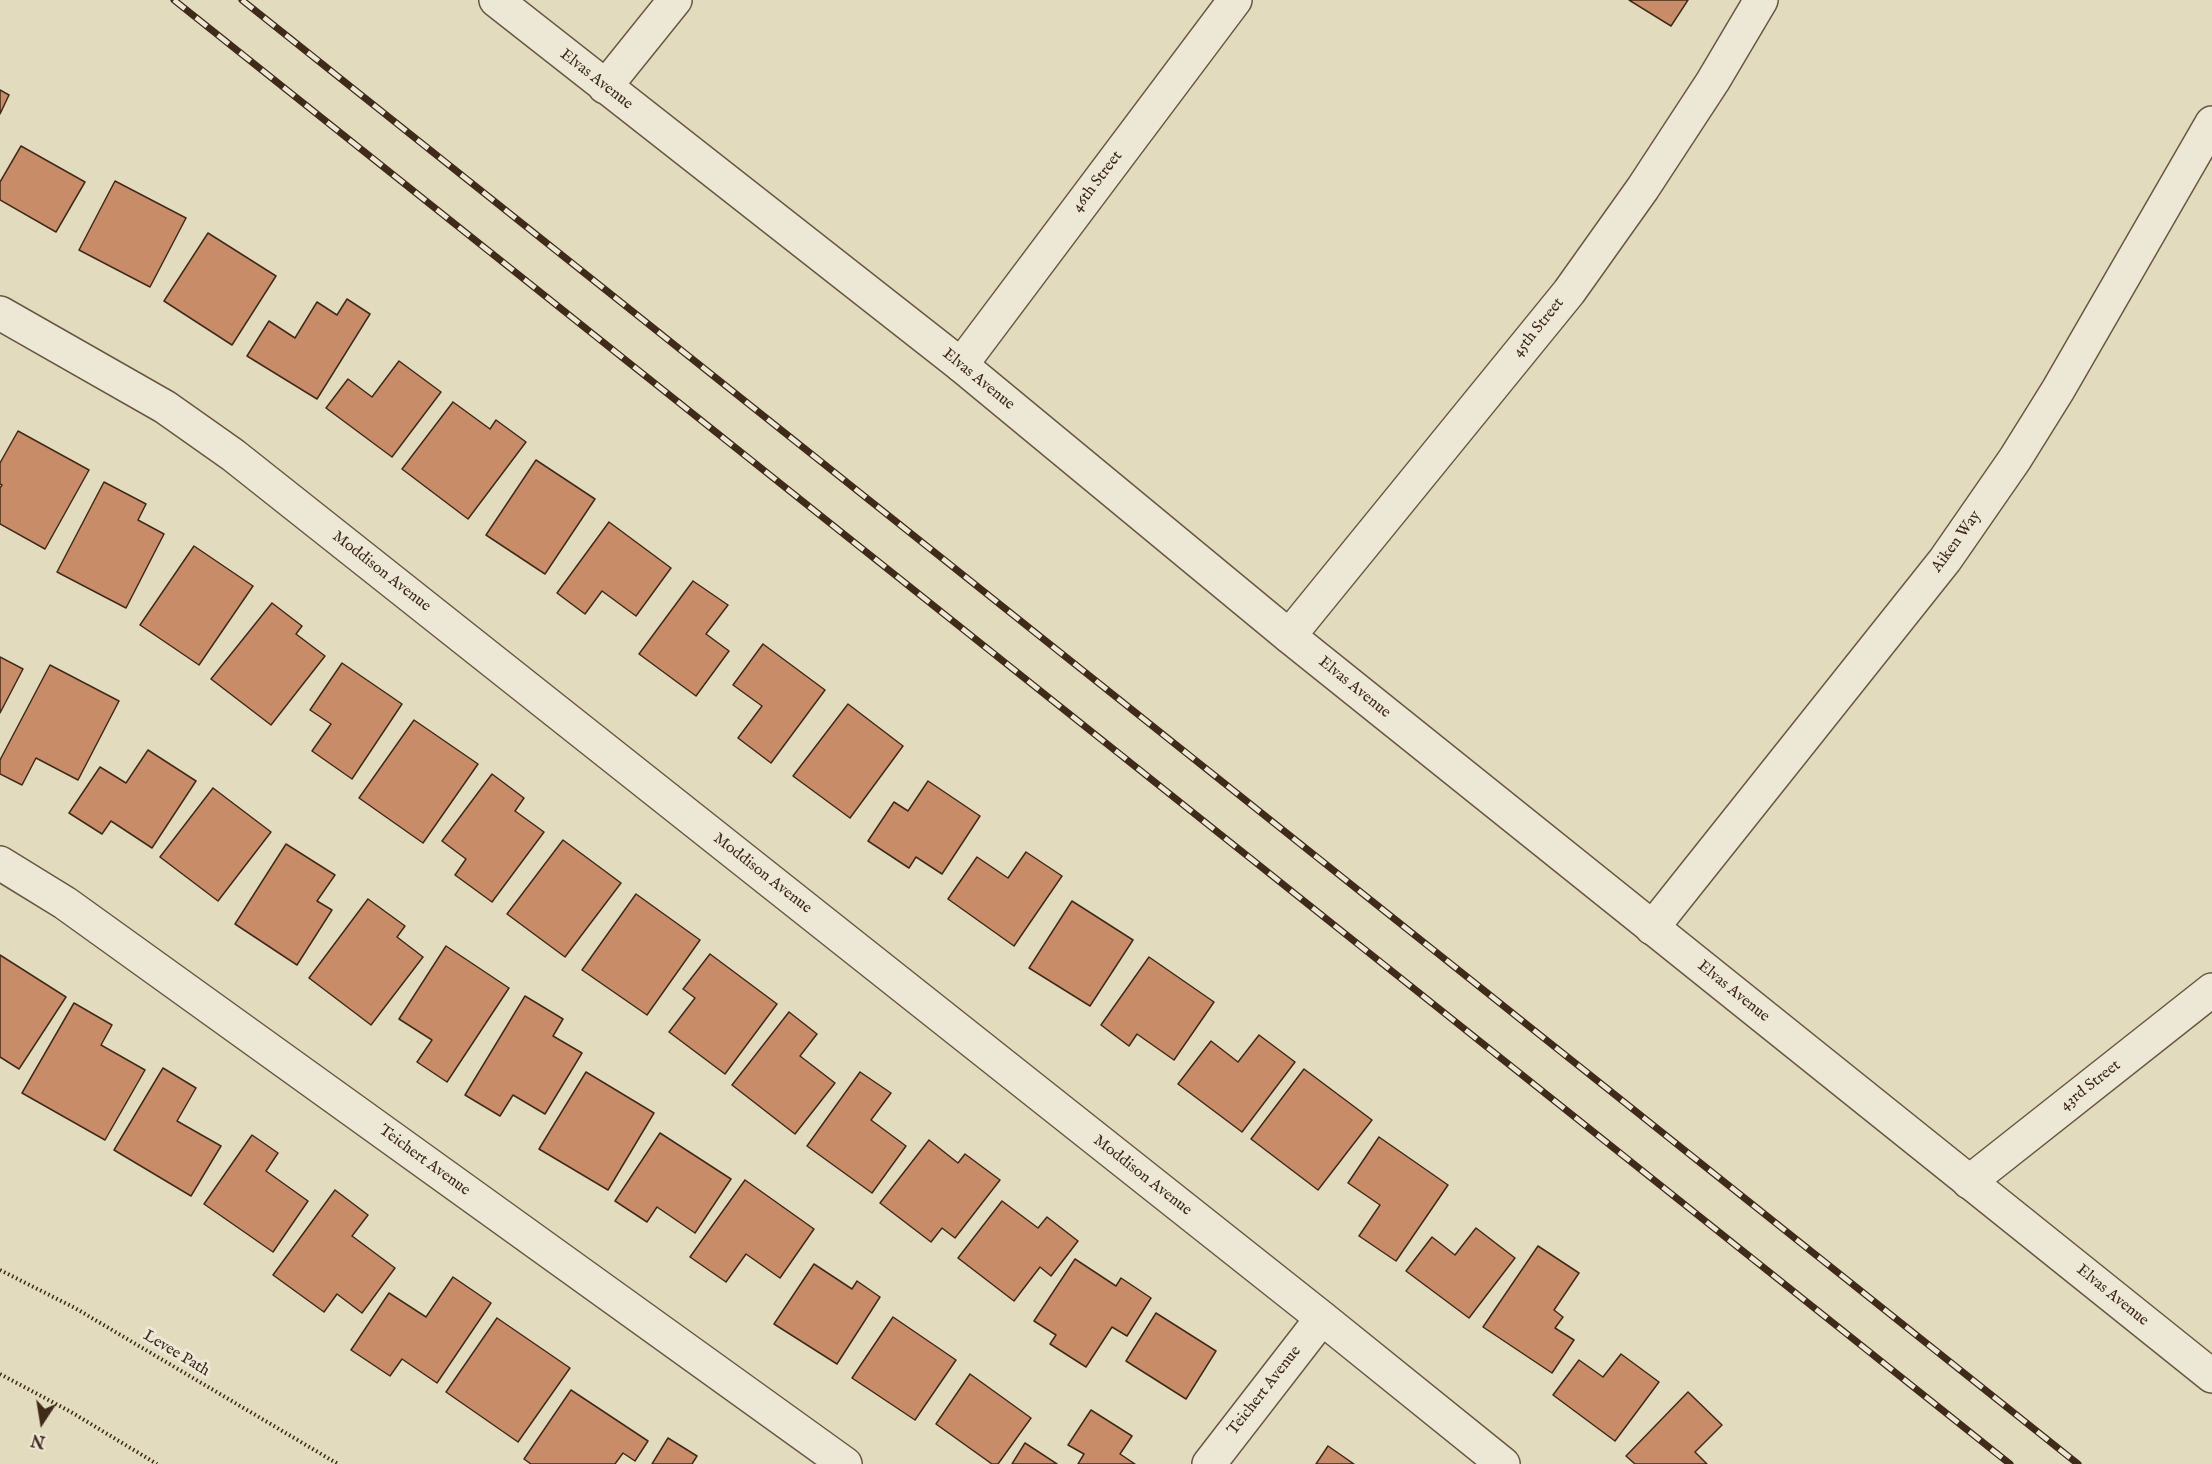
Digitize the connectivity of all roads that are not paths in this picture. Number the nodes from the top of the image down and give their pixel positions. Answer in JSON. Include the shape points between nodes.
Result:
{"nodes":[{"id":1,"x":496,"y":0,"type":"edge"},
{"id":2,"x":675,"y":0,"type":"edge"},
{"id":3,"x":1235,"y":0,"type":"edge"},
{"id":4,"x":1761,"y":0,"type":"edge"},
{"id":5,"x":605,"y":87,"type":"junction"},
{"id":6,"x":2212,"y":123,"type":"edge"},
{"id":7,"x":0,"y":313,"type":"edge"},
{"id":8,"x":961,"y":364,"type":"junction"},
{"id":9,"x":1289,"y":636,"type":"junction"},
{"id":10,"x":0,"y":863,"type":"edge"},
{"id":11,"x":1652,"y":928,"type":"junction"},
{"id":12,"x":2212,"y":990,"type":"edge"},
{"id":13,"x":1969,"y":1182,"type":"junction"},
{"id":14,"x":1322,"y":1318,"type":"junction"},
{"id":15,"x":2212,"y":1376,"type":"edge"},
{"id":16,"x":845,"y":1464,"type":"edge"},
{"id":17,"x":1209,"y":1464,"type":"edge"},
{"id":18,"x":1503,"y":1464,"type":"edge"}],
"edges":[{"from":1,"to":5,"type":"street","name":"Elvas Avenue"},
{"from":2,"to":5,"type":"street"},
{"from":3,"to":8,"type":"street","name":"46th Street"},
{"from":4,"to":9,"type":"street","name":"45th Street","via":[[1643,188],[1569,292]]},
{"from":5,"to":8,"type":"street","name":"Elvas Avenue"},
{"from":6,"to":11,"type":"street","name":"Aiken Way","via":[[2052,400],[1945,560]]},
{"from":7,"to":14,"type":"street","name":"Moddison Avenue","via":[[165,407],[233,455]]},
{"from":8,"to":9,"type":"street","name":"Elvas Avenue"},
{"from":9,"to":11,"type":"street","name":"Elvas Avenue"},
{"from":10,"to":16,"type":"street","name":"Teichert Avenue","via":[[65,903]]},
{"from":11,"to":13,"type":"street","name":"Elvas Avenue"},
{"from":12,"to":13,"type":"street","name":"43rd Street"},
{"from":13,"to":15,"type":"street","name":"Elvas Avenue"},
{"from":14,"to":17,"type":"street","name":"Teichert Avenue"},
{"from":14,"to":18,"type":"street","name":"Moddison Avenue"}]}
